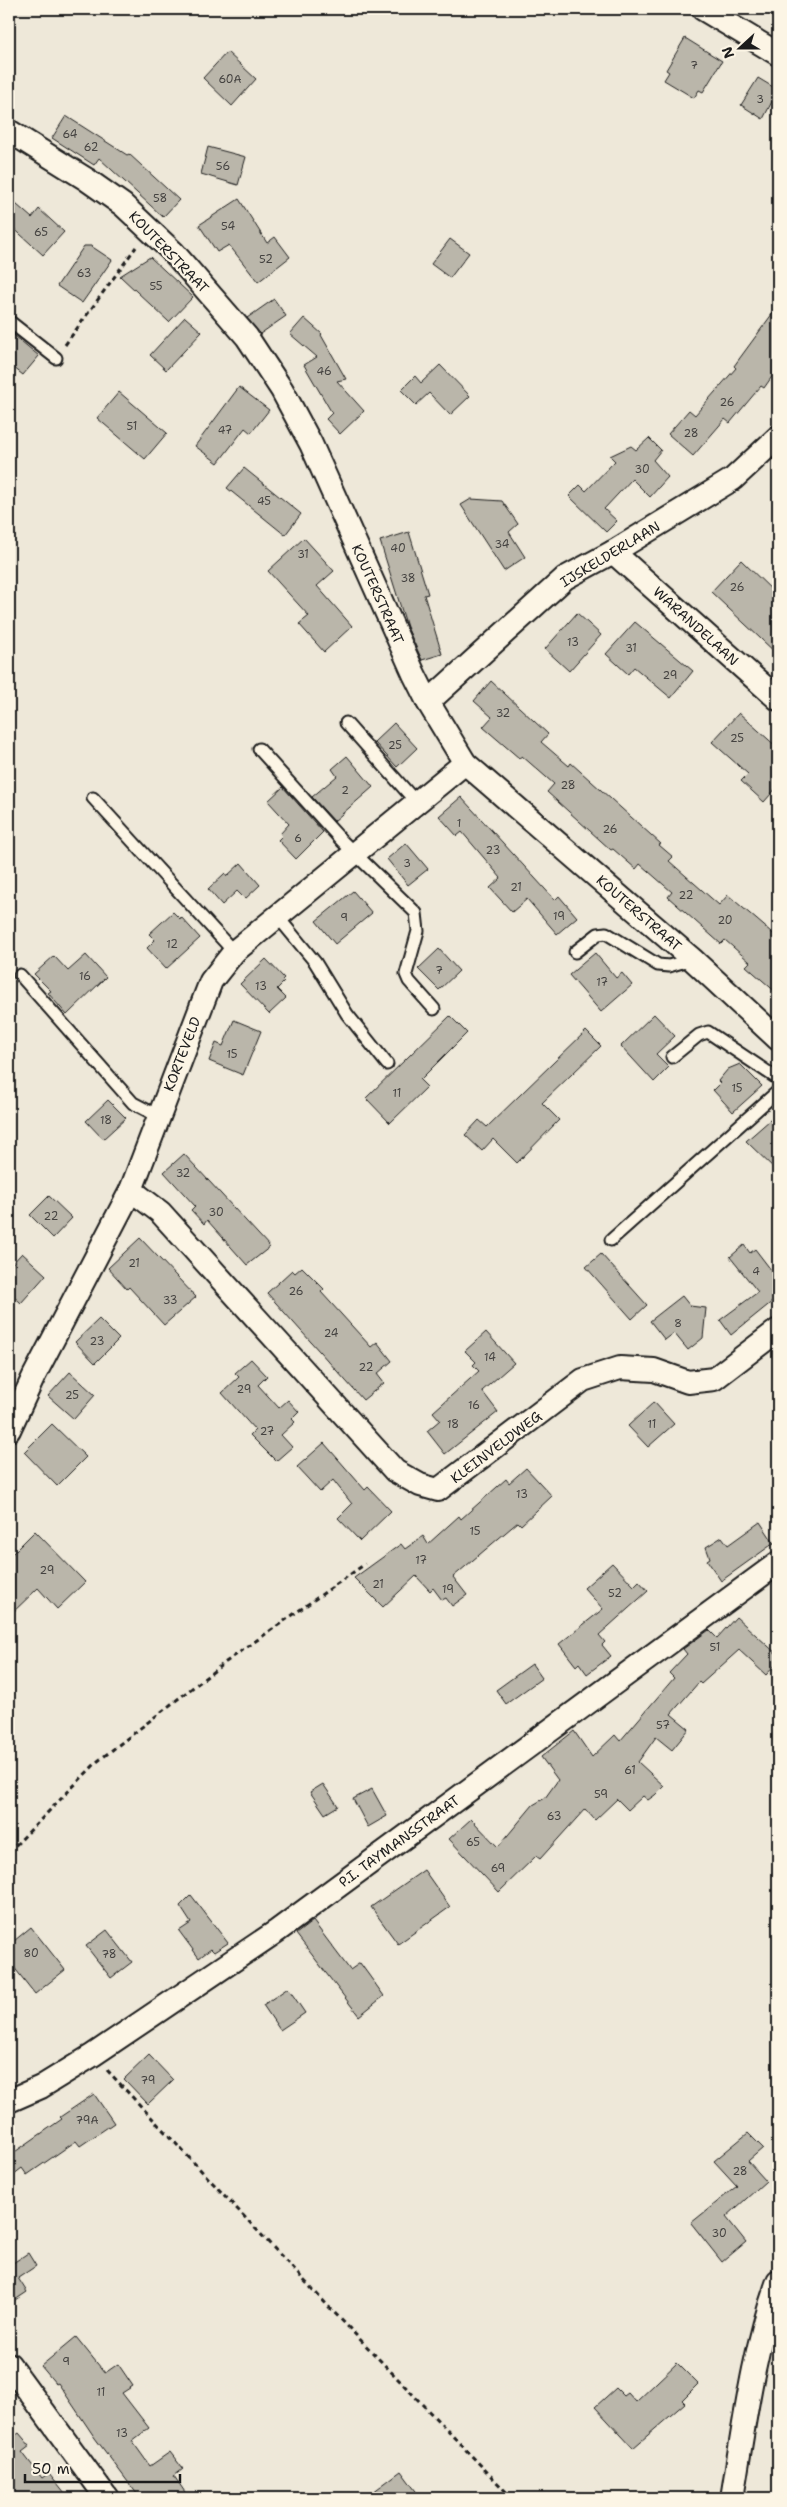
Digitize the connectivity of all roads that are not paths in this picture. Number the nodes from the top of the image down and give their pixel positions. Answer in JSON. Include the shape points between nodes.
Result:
{"nodes":[{"id":1,"x":703,"y":9,"type":"edge"},
{"id":2,"x":778,"y":54,"type":"edge"},
{"id":3,"x":9,"y":131,"type":"edge"},
{"id":4,"x":9,"y":321,"type":"edge"},
{"id":5,"x":56,"y":358,"type":"road end"},
{"id":6,"x":778,"y":437,"type":"edge"},
{"id":7,"x":614,"y":552,"type":"junction"},
{"id":8,"x":778,"y":699,"type":"edge"},
{"id":9,"x":428,"y":702,"type":"junction"},
{"id":10,"x":346,"y":723,"type":"dead end"},
{"id":11,"x":259,"y":749,"type":"dead end"},
{"id":12,"x":465,"y":762,"type":"junction"},
{"id":13,"x":94,"y":798,"type":"dead end"},
{"id":14,"x":416,"y":802,"type":"junction"},
{"id":15,"x":354,"y":853,"type":"junction"},
{"id":16,"x":277,"y":916,"type":"junction"},
{"id":17,"x":234,"y":952,"type":"junction"},
{"id":18,"x":575,"y":952,"type":"dead end"},
{"id":19,"x":692,"y":959,"type":"junction"},
{"id":20,"x":20,"y":975,"type":"dead end"},
{"id":21,"x":434,"y":1009,"type":"dead end"},
{"id":22,"x":778,"y":1039,"type":"edge"},
{"id":23,"x":672,"y":1057,"type":"dead end"},
{"id":24,"x":387,"y":1064,"type":"dead end"},
{"id":25,"x":778,"y":1080,"type":"edge"},
{"id":26,"x":778,"y":1091,"type":"edge"},
{"id":27,"x":158,"y":1116,"type":"junction"},
{"id":28,"x":131,"y":1190,"type":"junction"},
{"id":29,"x":611,"y":1240,"type":"dead end"},
{"id":30,"x":778,"y":1330,"type":"edge"},
{"id":31,"x":9,"y":1430,"type":"edge"},
{"id":32,"x":778,"y":1563,"type":"edge"},
{"id":33,"x":9,"y":2101,"type":"edge"},
{"id":34,"x":778,"y":2281,"type":"edge"},
{"id":35,"x":9,"y":2364,"type":"edge"},
{"id":36,"x":107,"y":2498,"type":"edge"},
{"id":37,"x":732,"y":2498,"type":"edge"}],
"edges":[{"from":1,"to":2,"type":"street"},
{"from":3,"to":9,"type":"street","name":"KOUTERSTRAAT","via":[[123,205],[174,253],[247,337],[282,390],[311,444]]},
{"from":4,"to":5,"type":"lane"},
{"from":6,"to":7,"type":"street","name":"IJSKELDERLAAN","via":[[733,479]]},
{"from":7,"to":8,"type":"street","name":"WARANDELAAN"},
{"from":7,"to":9,"type":"street","name":"IJSKELDERLAAN","via":[[564,578]]},
{"from":9,"to":12,"type":"street","name":"KOUTERSTRAAT"},
{"from":10,"to":14,"type":"lane"},
{"from":11,"to":15,"type":"lane"},
{"from":12,"to":14,"type":"street","name":"KORTEVELD"},
{"from":12,"to":19,"type":"street","name":"KOUTERSTRAAT"},
{"from":13,"to":17,"type":"lane"},
{"from":14,"to":15,"type":"street","name":"KORTEVELD"},
{"from":15,"to":16,"type":"street","name":"KORTEVELD"},
{"from":15,"to":21,"type":"lane","via":[[416,914],[418,931],[406,974]]},
{"from":16,"to":17,"type":"street","name":"KORTEVELD"},
{"from":16,"to":24,"type":"lane","via":[[315,962],[347,1014]]},
{"from":17,"to":27,"type":"street","name":"KORTEVELD","via":[[211,981]]},
{"from":18,"to":19,"type":"lane","via":[[598,934],[606,933],[658,965],[669,966]]},
{"from":19,"to":22,"type":"street","name":"KOUTERSTRAAT"},
{"from":20,"to":27,"type":"lane","via":[[133,1103]]},
{"from":23,"to":25,"type":"lane","via":[[699,1035],[708,1032]]},
{"from":26,"to":29,"type":"lane"},
{"from":27,"to":28,"type":"street","name":"KORTEVELD"},
{"from":28,"to":30,"type":"street","name":"KLEINVELDWEG","via":[[160,1212],[395,1471],[420,1485],[438,1490],[583,1380],[620,1368],[654,1370],[688,1382],[714,1379]]},
{"from":28,"to":31,"type":"street","name":"KORTEVELD"},
{"from":32,"to":33,"type":"street","name":"P.I. TAYMANSSTRAAT","via":[[277,1931],[93,2055],[41,2087]]},
{"from":34,"to":37,"type":"street","via":[[755,2366]]},
{"from":35,"to":36,"type":"street"}]}
